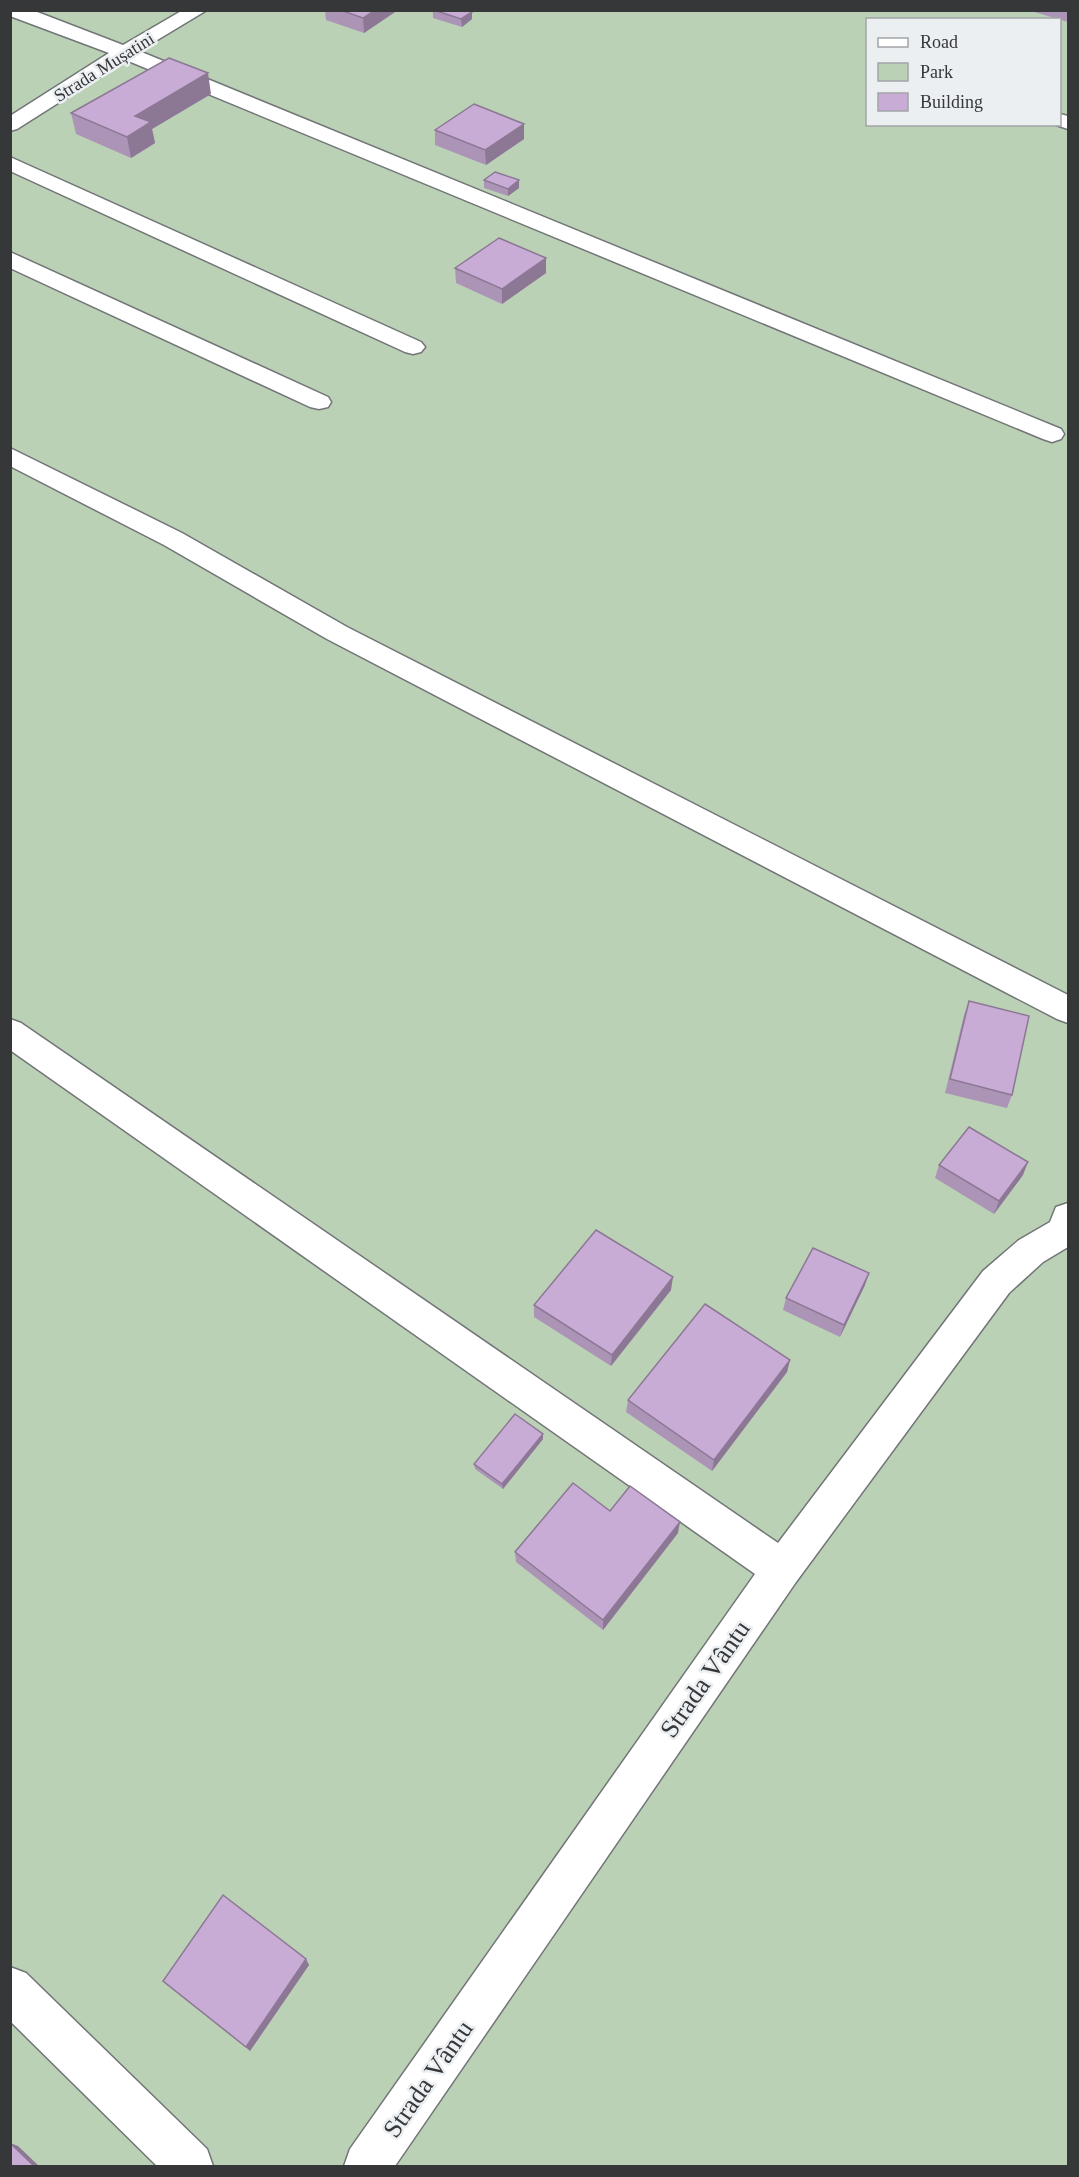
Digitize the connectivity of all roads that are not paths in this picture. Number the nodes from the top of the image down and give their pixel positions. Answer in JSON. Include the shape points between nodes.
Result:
{"nodes":[{"id":1,"x":13,"y":10,"type":"edge"},
{"id":2,"x":198,"y":10,"type":"edge"},
{"id":3,"x":124,"y":52,"type":"junction"},
{"id":4,"x":10,"y":125,"type":"edge"},
{"id":5,"x":10,"y":163,"type":"edge"},
{"id":6,"x":10,"y":259,"type":"edge"},
{"id":7,"x":412,"y":347,"type":"dead end"},
{"id":8,"x":319,"y":402,"type":"dead end"},
{"id":9,"x":1052,"y":434,"type":"dead end"},
{"id":10,"x":10,"y":456,"type":"edge"},
{"id":11,"x":1068,"y":1010,"type":"edge"},
{"id":12,"x":10,"y":1032,"type":"edge"},
{"id":13,"x":1068,"y":1227,"type":"edge"},
{"id":14,"x":782,"y":1569,"type":"junction"},
{"id":15,"x":10,"y":1989,"type":"edge"},
{"id":16,"x":190,"y":2166,"type":"edge"},
{"id":17,"x":367,"y":2166,"type":"edge"}],
"edges":[{"from":1,"to":3,"type":"street"},
{"from":2,"to":3,"type":"street","name":"Strada Mușatini"},
{"from":3,"to":4,"type":"street","name":"Strada Mușatini"},
{"from":3,"to":9,"type":"street"},
{"from":5,"to":7,"type":"street"},
{"from":6,"to":8,"type":"street"},
{"from":10,"to":11,"type":"street","via":[[172,539],[347,638]]},
{"from":12,"to":14,"type":"street"},
{"from":13,"to":14,"type":"street","name":"Strada Vântu","via":[[1031,1251],[996,1282]]},
{"from":14,"to":17,"type":"street","name":"Strada Vântu"},
{"from":15,"to":16,"type":"street"}]}
